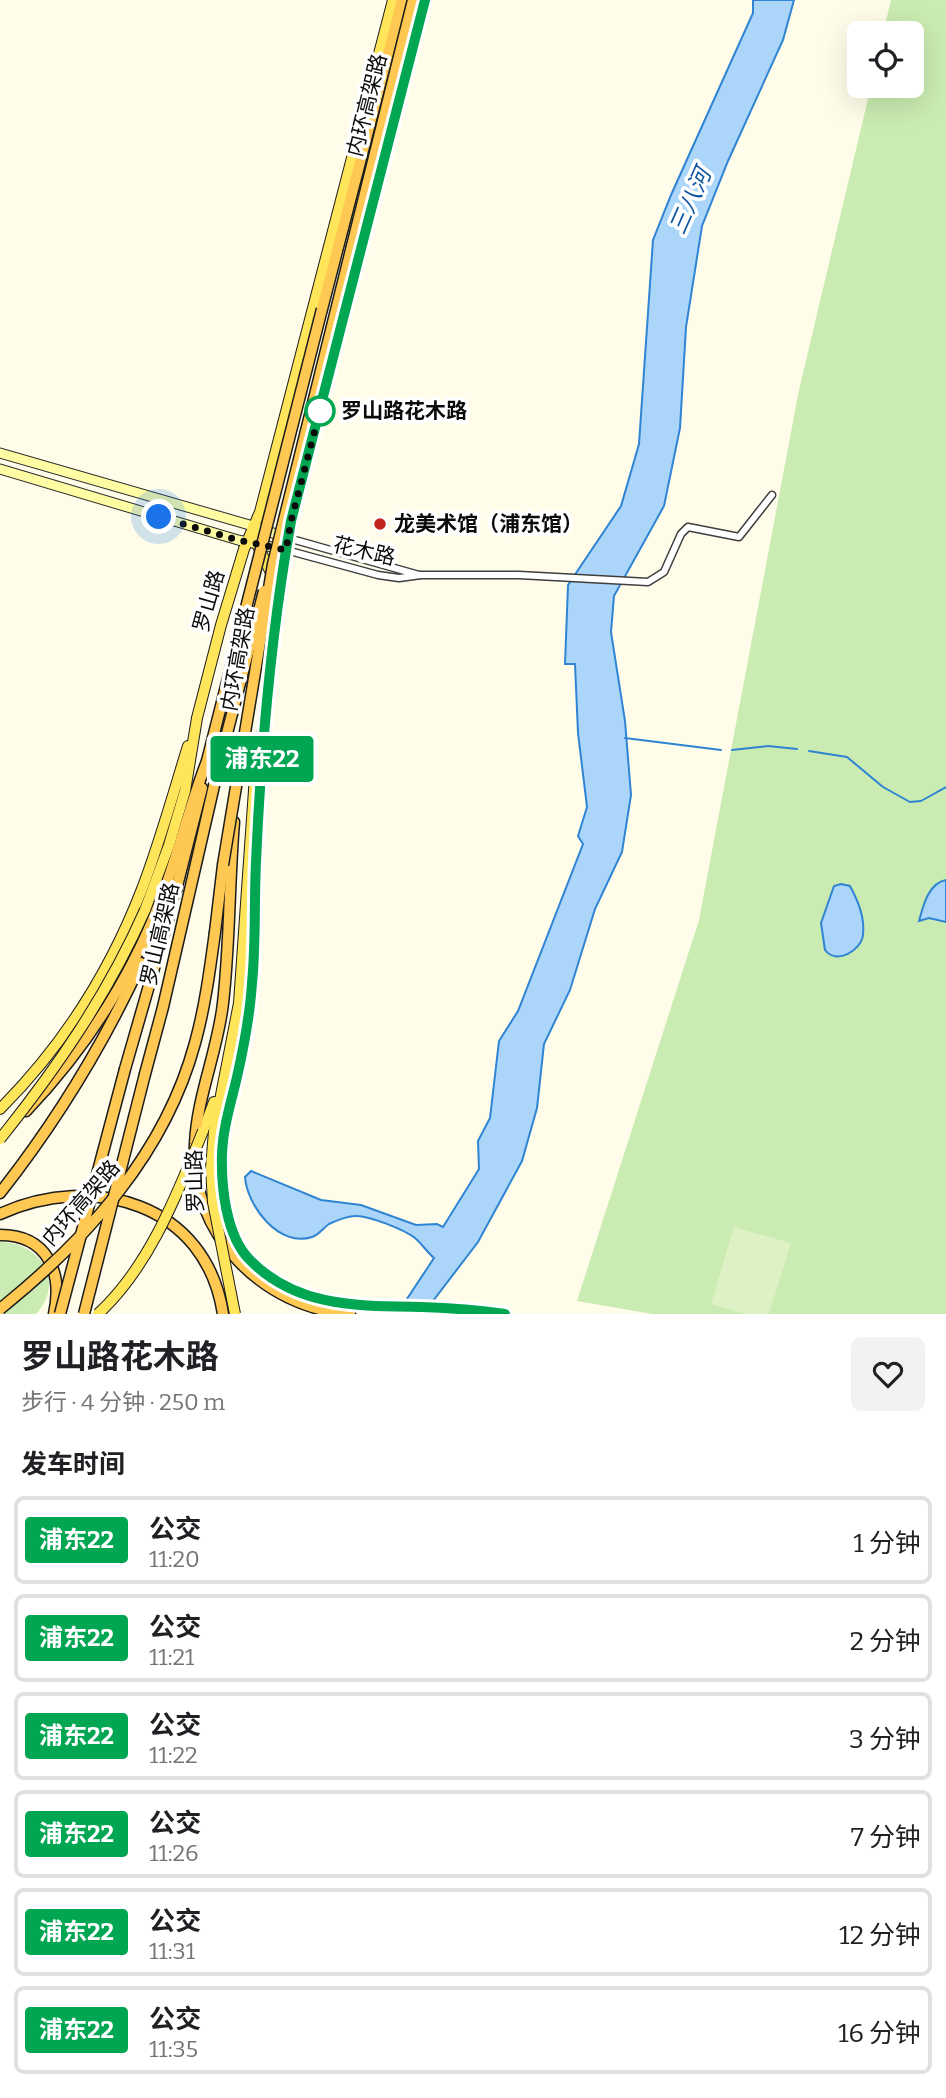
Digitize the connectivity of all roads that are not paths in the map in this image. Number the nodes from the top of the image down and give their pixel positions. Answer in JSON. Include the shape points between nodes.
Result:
{"nodes":[{"id":1,"x":393,"y":0,"type":"edge"},
{"id":2,"x":402,"y":0,"type":"edge"},
{"id":3,"x":414,"y":0,"type":"edge"},
{"id":4,"x":425,"y":0,"type":"edge"},
{"id":5,"x":0,"y":453,"type":"edge"},
{"id":6,"x":0,"y":470,"type":"edge"},
{"id":7,"x":772,"y":495,"type":"dead end"},
{"id":8,"x":253,"y":526,"type":"junction"},
{"id":9,"x":288,"y":538,"type":"junction"},
{"id":10,"x":252,"y":543,"type":"junction"},
{"id":11,"x":286,"y":550,"type":"junction"},
{"id":12,"x":273,"y":564,"type":"junction"},
{"id":13,"x":421,"y":575,"type":"junction"},
{"id":14,"x":279,"y":590,"type":"junction"},
{"id":15,"x":197,"y":719,"type":"junction"},
{"id":16,"x":263,"y":732,"type":"junction"},
{"id":17,"x":207,"y":761,"type":"junction"},
{"id":18,"x":239,"y":769,"type":"junction"},
{"id":19,"x":177,"y":888,"type":"junction"},
{"id":20,"x":229,"y":1051,"type":"junction"},
{"id":21,"x":0,"y":1109,"type":"edge"},
{"id":22,"x":0,"y":1139,"type":"edge"},
{"id":23,"x":0,"y":1193,"type":"edge"},
{"id":24,"x":0,"y":1214,"type":"edge"},
{"id":25,"x":0,"y":1235,"type":"edge"},
{"id":26,"x":0,"y":1309,"type":"edge"},
{"id":27,"x":349,"y":1311,"type":"edge"},
{"id":28,"x":54,"y":1314,"type":"edge"},
{"id":29,"x":60,"y":1314,"type":"edge"},
{"id":30,"x":84,"y":1314,"type":"edge"},
{"id":31,"x":98,"y":1314,"type":"edge"},
{"id":32,"x":223,"y":1314,"type":"edge"},
{"id":33,"x":235,"y":1314,"type":"edge"},
{"id":34,"x":505,"y":1314,"type":"edge"}],
"edges":[{"from":1,"to":8,"type":"main road","name":"罗山路"},
{"from":2,"to":17,"type":"highway","name":"内环高架路","bridge":true},
{"from":3,"to":12,"type":"highway","name":"内环高架路","bridge":true},
{"from":4,"to":9,"type":"main road","name":"罗山路"},
{"from":5,"to":8,"type":"main road","name":"花木路"},
{"from":6,"to":10,"type":"main road","name":"花木路"},
{"from":7,"to":13,"type":"street","via":[[738,537],[688,527],[664,572],[648,582]]},
{"from":8,"to":9,"type":"main road","name":"花木路"},
{"from":8,"to":10,"type":"main road","name":"罗山路"},
{"from":9,"to":11,"type":"main road","name":"罗山路"},
{"from":9,"to":13,"type":"street","name":"花木路"},
{"from":10,"to":11,"type":"main road","name":"花木路"},
{"from":10,"to":14,"type":"main road"},
{"from":10,"to":15,"type":"main road","name":"罗山路","via":[[221,625]]},
{"from":11,"to":13,"type":"street","name":"花木路","via":[[378,575]]},
{"from":11,"to":14,"type":"main road","name":"罗山路"},
{"from":12,"to":18,"type":"highway","name":"内环高架路","bridge":true},
{"from":12,"to":30,"type":"highway","name":"罗山高架路","bridge":true},
{"from":14,"to":16,"type":"main road","name":"罗山路"},
{"from":15,"to":21,"type":"main road","via":[[150,866],[119,942],[63,1036]]},
{"from":15,"to":22,"type":"main road","name":"罗山路","bridge":true,"via":[[185,791],[169,845],[122,960],[57,1064]]},
{"from":16,"to":20,"type":"main road","name":"罗山路","via":[[250,824],[242,982]]},
{"from":16,"to":27,"type":"main road","via":[[253,977],[245,1043],[223,1136],[224,1194],[239,1247],[262,1272],[306,1297]]},
{"from":17,"to":19,"type":"highway","name":"罗山高架路"},
{"from":17,"to":22,"type":"highway","name":"内环高架路","via":[[160,902],[122,984],[76,1054]]},
{"from":18,"to":26,"type":"highway","name":"内环高架路","bridge":true,"via":[[205,999],[195,1045],[171,1107],[142,1161],[105,1210]]},
{"from":18,"to":27,"type":"highway","bridge":true,"via":[[224,991],[194,1146],[198,1184],[209,1218],[229,1251],[264,1284],[298,1303]]},
{"from":19,"to":23,"type":"highway","via":[[120,1007],[79,1079]]},
{"from":19,"to":29,"type":"highway","name":"罗山高架路","bridge":true},
{"from":20,"to":31,"type":"main road","bridge":true,"via":[[203,1131],[167,1212],[131,1276]]},
{"from":20,"to":33,"type":"main road","name":"罗山路","bridge":true,"via":[[211,1168],[216,1225]]},
{"from":24,"to":32,"type":"highway","via":[[54,1196],[128,1201],[171,1224],[188,1240],[212,1275]]},
{"from":25,"to":28,"type":"highway","via":[[23,1238],[44,1253],[58,1290]]},
{"from":27,"to":34,"type":"main road","via":[[447,1308]]}]}
